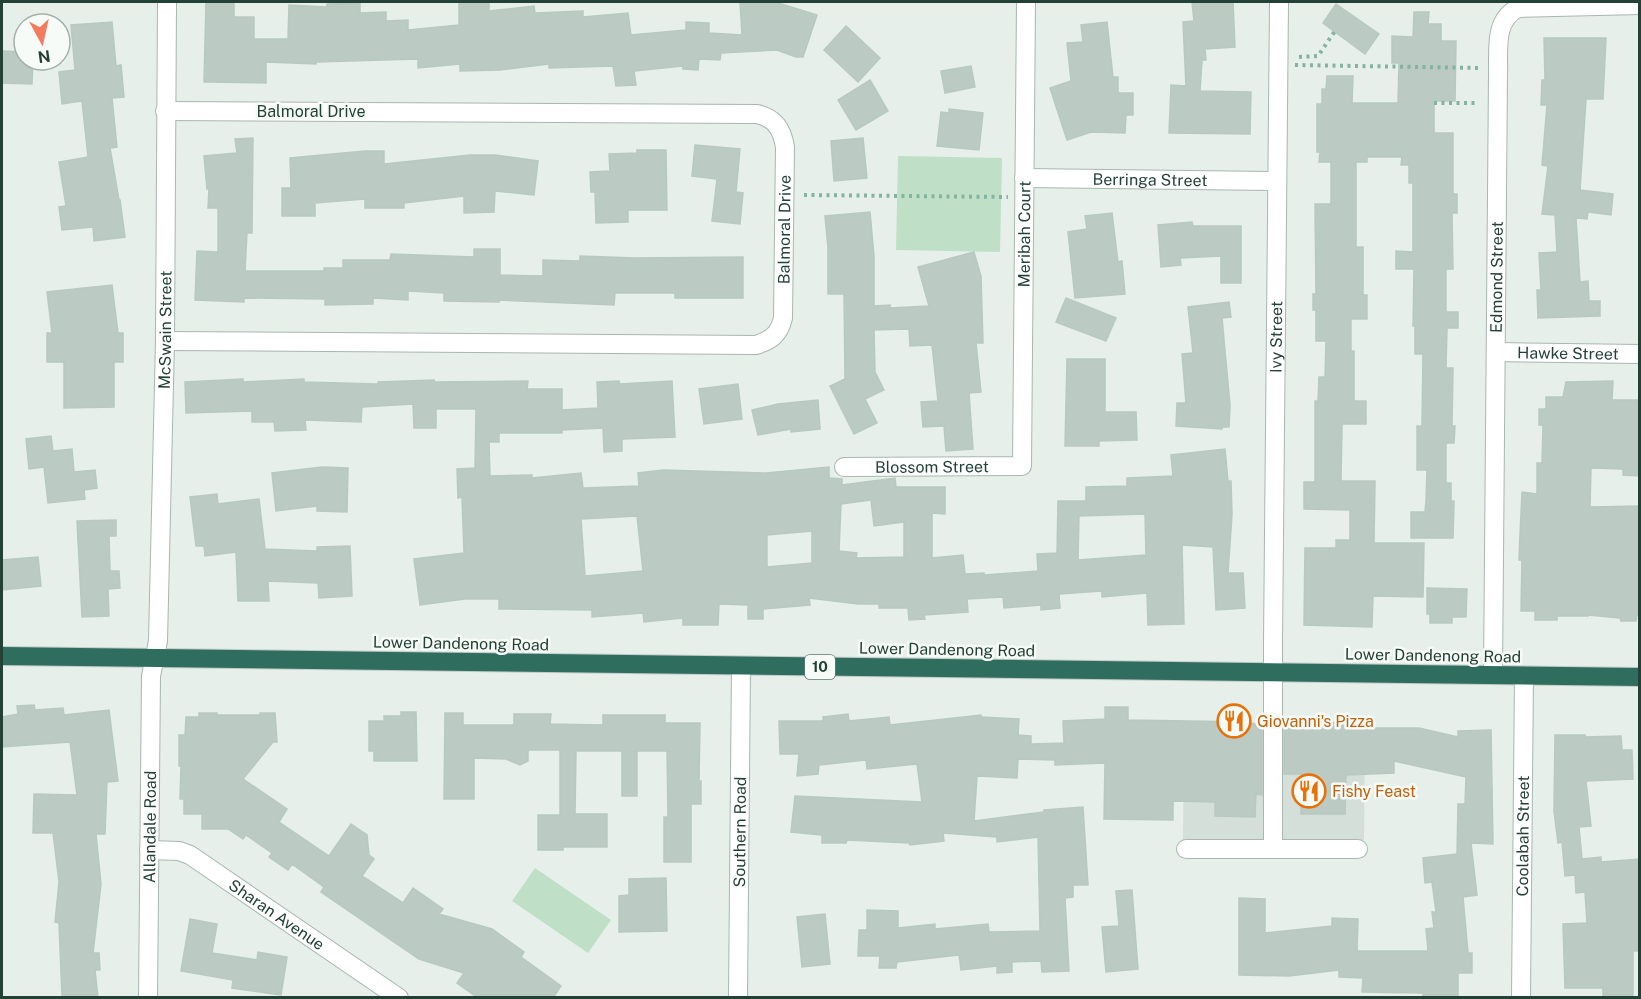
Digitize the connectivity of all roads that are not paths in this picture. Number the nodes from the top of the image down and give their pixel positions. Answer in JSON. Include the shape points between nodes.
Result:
{"nodes":[{"id":1,"x":167,"y":2,"type":"edge"},
{"id":2,"x":1026,"y":2,"type":"edge"},
{"id":3,"x":1280,"y":2,"type":"edge"},
{"id":4,"x":1640,"y":5,"type":"edge"},
{"id":5,"x":165,"y":111,"type":"junction"},
{"id":6,"x":1024,"y":178,"type":"junction"},
{"id":7,"x":1277,"y":181,"type":"junction"},
{"id":8,"x":165,"y":341,"type":"junction"},
{"id":9,"x":1496,"y":352,"type":"junction"},
{"id":10,"x":1640,"y":354,"type":"edge"},
{"id":11,"x":1022,"y":466,"type":"joint"},
{"id":12,"x":844,"y":467,"type":"dead end"},
{"id":13,"x":2,"y":656,"type":"edge"},
{"id":14,"x":154,"y":658,"type":"junction"},
{"id":15,"x":741,"y":666,"type":"junction"},
{"id":16,"x":1274,"y":673,"type":"junction"},
{"id":17,"x":1493,"y":675,"type":"junction"},
{"id":18,"x":1524,"y":676,"type":"junction"},
{"id":19,"x":1640,"y":677,"type":"edge"},
{"id":20,"x":1186,"y":849,"type":"dead end"},
{"id":21,"x":1273,"y":849,"type":"junction"},
{"id":22,"x":1358,"y":849,"type":"dead end"},
{"id":23,"x":150,"y":850,"type":"junction"},
{"id":24,"x":743,"y":997,"type":"edge"},
{"id":25,"x":148,"y":998,"type":"edge"},
{"id":26,"x":399,"y":998,"type":"edge"},
{"id":27,"x":1521,"y":998,"type":"edge"}],
"edges":[{"from":1,"to":5,"type":"street","name":"McSwain Street"},
{"from":2,"to":6,"type":"street","name":"Meribah Court"},
{"from":3,"to":7,"type":"street","name":"Ivy Street"},
{"from":4,"to":9,"type":"street","name":"Edmond Street","via":[[1518,8],[1500,25]]},
{"from":5,"to":8,"type":"street","name":"McSwain Street"},
{"from":5,"to":8,"type":"street","name":"Balmoral Drive","via":[[757,114],[777,125],[785,147],[783,318],[778,333],[766,342],[756,345]]},
{"from":6,"to":7,"type":"street","name":"Berringa Street"},
{"from":6,"to":11,"type":"street","name":"Meribah Court"},
{"from":7,"to":16,"type":"street","name":"Ivy Street"},
{"from":8,"to":14,"type":"street","name":"McSwain Street","via":[[158,641]]},
{"from":9,"to":10,"type":"street","name":"Hawke Street"},
{"from":9,"to":17,"type":"street","name":"Edmond Street"},
{"from":11,"to":12,"type":"street","name":"Blossom Street"},
{"from":13,"to":14,"type":"highway","name":"Lower Dandenong Road","number":"10"},
{"from":14,"to":15,"type":"highway","name":"Lower Dandenong Road","number":"10"},
{"from":14,"to":23,"type":"street","name":"Allandale Road"},
{"from":15,"to":16,"type":"highway","name":"Lower Dandenong Road","number":"10"},
{"from":15,"to":24,"type":"street","name":"Southern Road"},
{"from":16,"to":17,"type":"highway","name":"Lower Dandenong Road","number":"10"},
{"from":16,"to":21,"type":"street","name":"Ivy Street"},
{"from":17,"to":18,"type":"highway","name":"Lower Dandenong Road","number":"10"},
{"from":18,"to":19,"type":"highway","name":"Lower Dandenong Road","number":"10"},
{"from":18,"to":27,"type":"street","name":"Coolabah Street"},
{"from":20,"to":21,"type":"street"},
{"from":21,"to":22,"type":"street"},
{"from":23,"to":25,"type":"street","name":"Allandale Road"},
{"from":23,"to":26,"type":"street","name":"Sharan Avenue","via":[[190,855]]}]}
